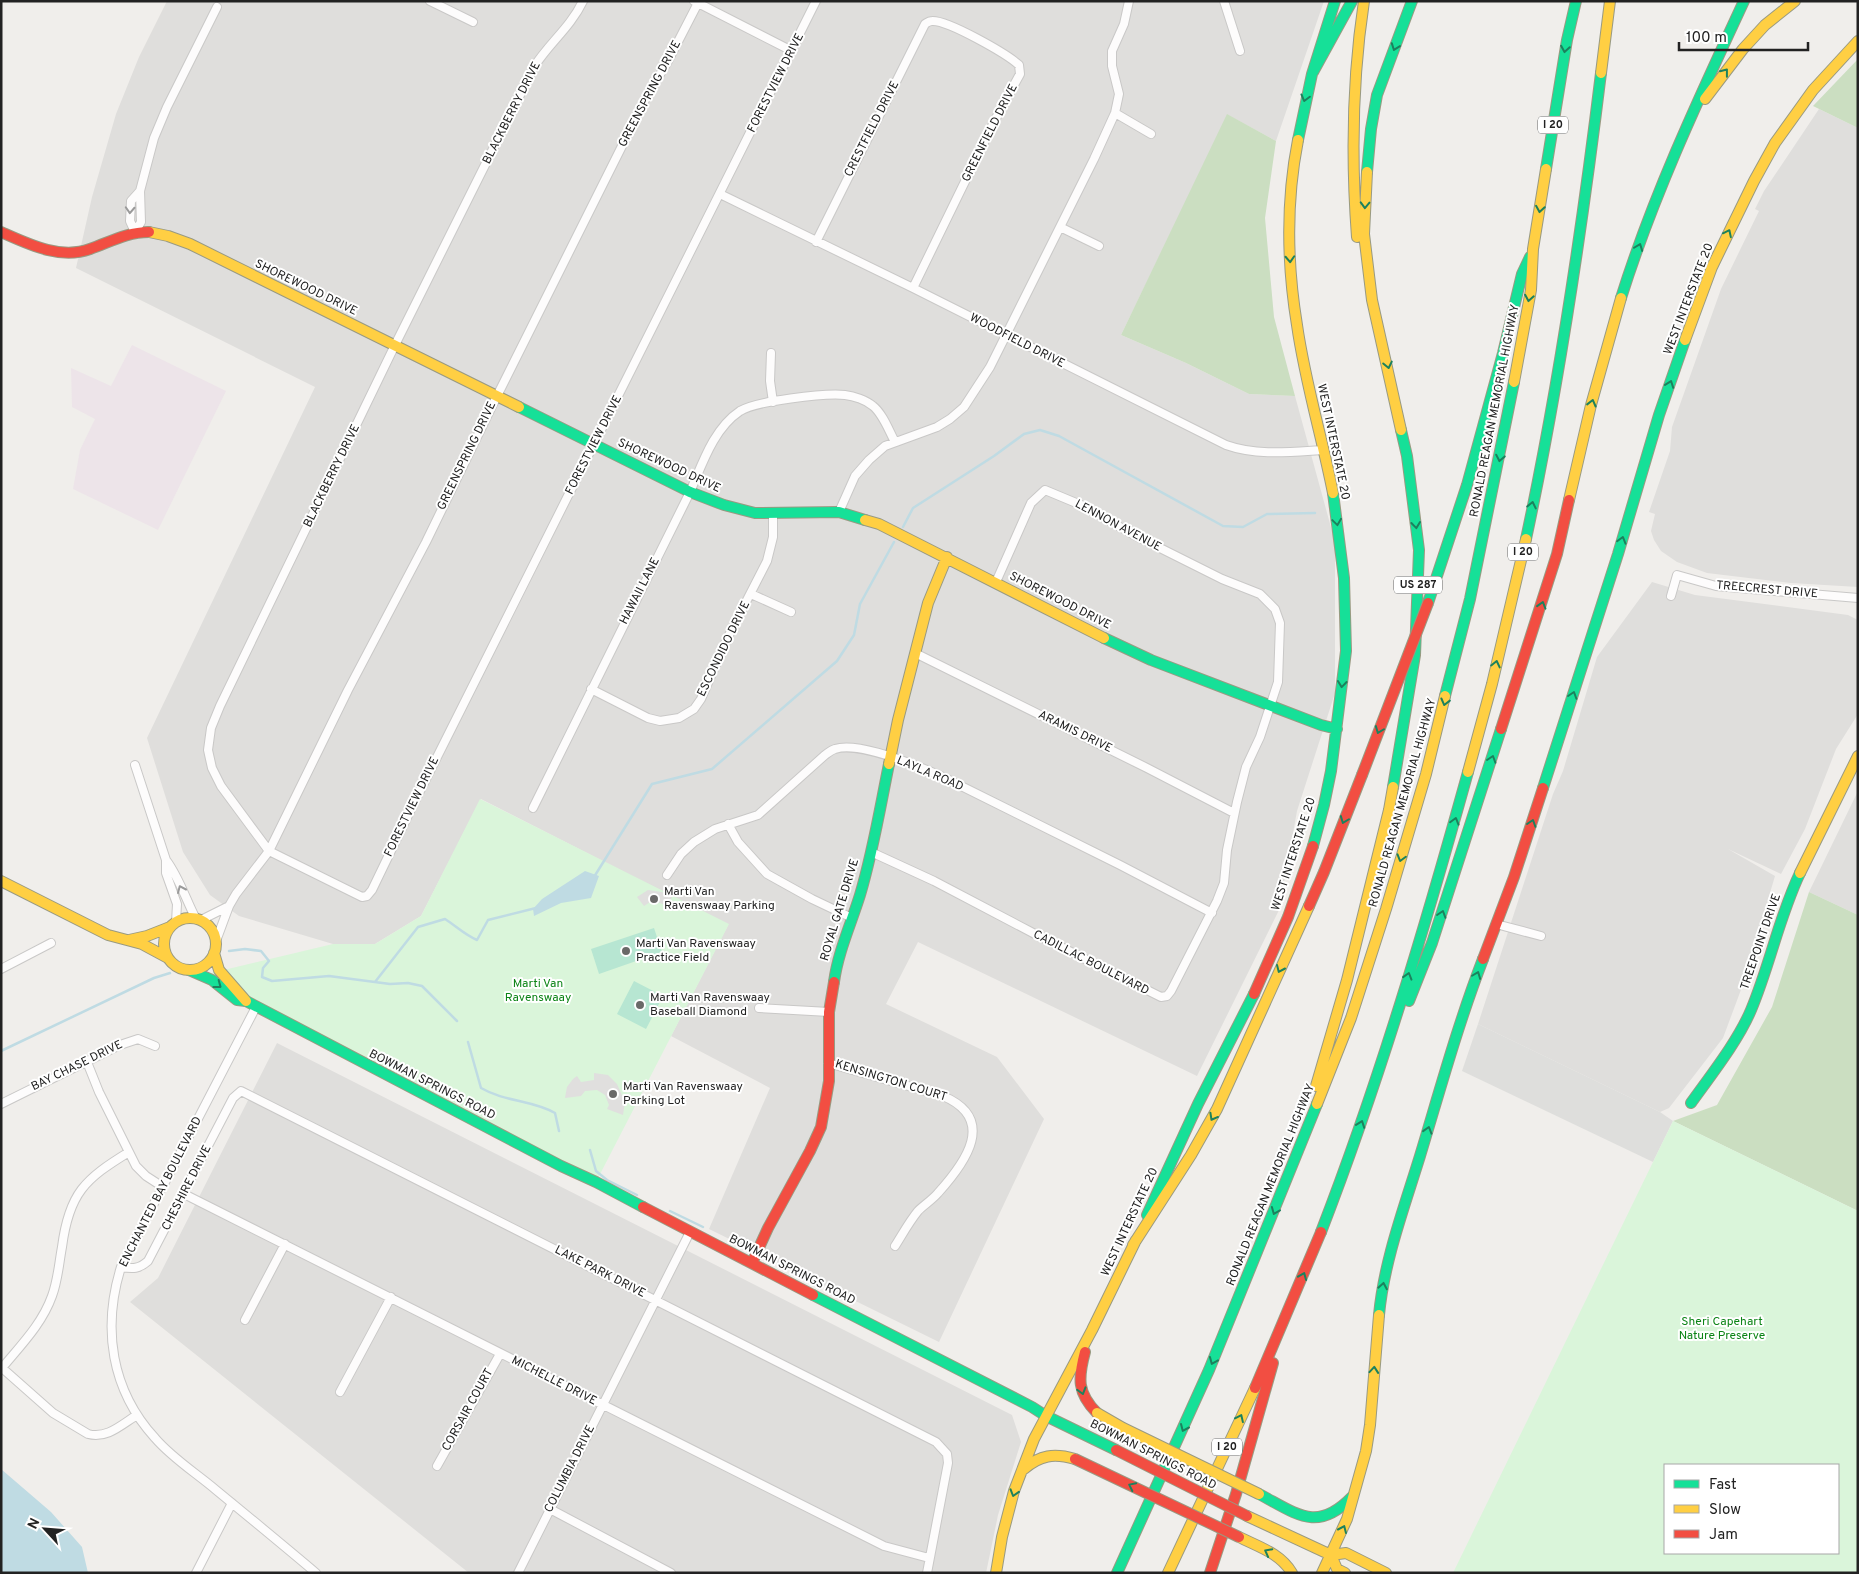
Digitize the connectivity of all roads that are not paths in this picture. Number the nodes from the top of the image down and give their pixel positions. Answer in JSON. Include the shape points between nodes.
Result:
{"nodes":[{"id":1,"x":430,"y":1,"type":"edge"},
{"id":2,"x":583,"y":1,"type":"edge"},
{"id":3,"x":816,"y":1,"type":"edge"},
{"id":4,"x":1129,"y":1,"type":"edge"},
{"id":5,"x":1224,"y":1,"type":"edge"},
{"id":6,"x":1335,"y":1,"type":"edge"},
{"id":7,"x":1352,"y":1,"type":"edge"},
{"id":8,"x":1364,"y":1,"type":"edge"},
{"id":9,"x":1412,"y":1,"type":"edge"},
{"id":10,"x":1576,"y":1,"type":"edge"},
{"id":11,"x":1610,"y":1,"type":"edge"},
{"id":12,"x":1744,"y":1,"type":"edge"},
{"id":13,"x":1795,"y":1,"type":"edge"},
{"id":14,"x":697,"y":2,"type":"edge"},
{"id":15,"x":217,"y":6,"type":"dead end"},
{"id":16,"x":933,"y":21,"type":"joint"},
{"id":17,"x":473,"y":22,"type":"dead end"},
{"id":18,"x":1858,"y":41,"type":"edge"},
{"id":19,"x":792,"y":51,"type":"junction"},
{"id":20,"x":1240,"y":51,"type":"dead end"},
{"id":21,"x":1313,"y":72,"type":"junction"},
{"id":22,"x":1115,"y":113,"type":"junction"},
{"id":23,"x":1686,"y":126,"type":"junction"},
{"id":24,"x":1151,"y":134,"type":"dead end"},
{"id":25,"x":720,"y":194,"type":"junction"},
{"id":26,"x":1060,"y":227,"type":"junction"},
{"id":27,"x":1,"y":232,"type":"edge"},
{"id":28,"x":135,"y":232,"type":"junction"},
{"id":29,"x":816,"y":242,"type":"junction"},
{"id":30,"x":1100,"y":246,"type":"dead end"},
{"id":31,"x":1533,"y":250,"type":"junction"},
{"id":32,"x":1366,"y":256,"type":"junction"},
{"id":33,"x":913,"y":288,"type":"junction"},
{"id":34,"x":1006,"y":334,"type":"junction"},
{"id":35,"x":395,"y":345,"type":"junction"},
{"id":36,"x":771,"y":353,"type":"dead end"},
{"id":37,"x":496,"y":396,"type":"junction"},
{"id":38,"x":773,"y":402,"type":"junction"},
{"id":39,"x":895,"y":442,"type":"junction"},
{"id":40,"x":594,"y":444,"type":"junction"},
{"id":41,"x":1323,"y":450,"type":"junction"},
{"id":42,"x":690,"y":492,"type":"junction"},
{"id":43,"x":840,"y":512,"type":"junction"},
{"id":44,"x":774,"y":513,"type":"junction"},
{"id":45,"x":947,"y":557,"type":"junction"},
{"id":46,"x":996,"y":582,"type":"junction"},
{"id":47,"x":751,"y":594,"type":"junction"},
{"id":48,"x":1671,"y":596,"type":"dead end"},
{"id":49,"x":1858,"y":598,"type":"edge"},
{"id":50,"x":791,"y":612,"type":"dead end"},
{"id":51,"x":1278,"y":616,"type":"joint"},
{"id":52,"x":915,"y":653,"type":"junction"},
{"id":53,"x":591,"y":689,"type":"junction"},
{"id":54,"x":1271,"y":706,"type":"junction"},
{"id":55,"x":1337,"y":729,"type":"junction"},
{"id":56,"x":1858,"y":756,"type":"edge"},
{"id":57,"x":891,"y":757,"type":"junction"},
{"id":58,"x":136,"y":765,"type":"dead end"},
{"id":59,"x":533,"y":808,"type":"dead end"},
{"id":60,"x":1234,"y":813,"type":"junction"},
{"id":61,"x":728,"y":824,"type":"junction"},
{"id":62,"x":269,"y":851,"type":"junction"},
{"id":63,"x":871,"y":852,"type":"junction"},
{"id":64,"x":166,"y":860,"type":"junction"},
{"id":65,"x":667,"y":875,"type":"dead end"},
{"id":66,"x":1,"y":881,"type":"edge"},
{"id":67,"x":372,"y":890,"type":"joint"},
{"id":68,"x":229,"y":906,"type":"junction"},
{"id":69,"x":1212,"y":912,"type":"junction"},
{"id":70,"x":852,"y":918,"type":"junction"},
{"id":71,"x":198,"y":919,"type":"junction"},
{"id":72,"x":173,"y":924,"type":"junction"},
{"id":73,"x":1496,"y":924,"type":"junction"},
{"id":74,"x":1541,"y":936,"type":"dead end"},
{"id":75,"x":126,"y":940,"type":"junction"},
{"id":76,"x":216,"y":941,"type":"junction"},
{"id":77,"x":51,"y":943,"type":"dead end"},
{"id":78,"x":214,"y":953,"type":"junction"},
{"id":79,"x":168,"y":958,"type":"junction"},
{"id":80,"x":1,"y":969,"type":"edge"},
{"id":81,"x":189,"y":970,"type":"junction"},
{"id":82,"x":246,"y":1001,"type":"junction"},
{"id":83,"x":256,"y":1007,"type":"junction"},
{"id":84,"x":759,"y":1008,"type":"dead end"},
{"id":85,"x":829,"y":1012,"type":"junction"},
{"id":86,"x":155,"y":1046,"type":"dead end"},
{"id":87,"x":87,"y":1062,"type":"junction"},
{"id":88,"x":828,"y":1063,"type":"junction"},
{"id":89,"x":1374,"y":1090,"type":"junction"},
{"id":90,"x":240,"y":1091,"type":"joint"},
{"id":91,"x":1691,"y":1103,"type":"dead end"},
{"id":92,"x":1,"y":1104,"type":"edge"},
{"id":93,"x":129,"y":1152,"type":"junction"},
{"id":94,"x":1293,"y":1165,"type":"junction"},
{"id":95,"x":163,"y":1187,"type":"junction"},
{"id":96,"x":184,"y":1194,"type":"junction"},
{"id":97,"x":690,"y":1232,"type":"junction"},
{"id":98,"x":285,"y":1244,"type":"junction"},
{"id":99,"x":1133,"y":1245,"type":"junction"},
{"id":100,"x":895,"y":1246,"type":"dead end"},
{"id":101,"x":752,"y":1263,"type":"junction"},
{"id":102,"x":121,"y":1267,"type":"junction"},
{"id":103,"x":391,"y":1297,"type":"junction"},
{"id":104,"x":655,"y":1300,"type":"junction"},
{"id":105,"x":246,"y":1320,"type":"dead end"},
{"id":106,"x":1285,"y":1321,"type":"junction"},
{"id":107,"x":1092,"y":1330,"type":"junction"},
{"id":108,"x":500,"y":1354,"type":"junction"},
{"id":109,"x":2,"y":1367,"type":"edge"},
{"id":110,"x":340,"y":1392,"type":"dead end"},
{"id":111,"x":602,"y":1405,"type":"junction"},
{"id":112,"x":136,"y":1415,"type":"junction"},
{"id":113,"x":1046,"y":1416,"type":"junction"},
{"id":114,"x":437,"y":1466,"type":"dead end"},
{"id":115,"x":1022,"y":1470,"type":"junction"},
{"id":116,"x":1356,"y":1492,"type":"junction"},
{"id":117,"x":232,"y":1503,"type":"junction"},
{"id":118,"x":550,"y":1508,"type":"junction"},
{"id":119,"x":1126,"y":1555,"type":"junction"},
{"id":120,"x":1331,"y":1555,"type":"junction"},
{"id":121,"x":929,"y":1558,"type":"junction"},
{"id":122,"x":196,"y":1573,"type":"edge"},
{"id":123,"x":316,"y":1573,"type":"edge"},
{"id":124,"x":518,"y":1573,"type":"edge"},
{"id":125,"x":671,"y":1573,"type":"edge"},
{"id":126,"x":927,"y":1573,"type":"edge"},
{"id":127,"x":996,"y":1573,"type":"edge"},
{"id":128,"x":1113,"y":1573,"type":"edge"},
{"id":129,"x":1117,"y":1573,"type":"edge"},
{"id":130,"x":1168,"y":1573,"type":"edge"},
{"id":131,"x":1210,"y":1573,"type":"edge"},
{"id":132,"x":1292,"y":1573,"type":"edge"},
{"id":133,"x":1322,"y":1573,"type":"edge"},
{"id":134,"x":1345,"y":1573,"type":"edge"},
{"id":135,"x":1386,"y":1573,"type":"edge"}],
"edges":[{"from":1,"to":17,"type":"street"},
{"from":2,"to":35,"type":"street","name":"BLACKBERRY DRIVE","via":[[575,17],[534,67]]},
{"from":3,"to":19,"type":"street","name":"FORESTVIEW DRIVE"},
{"from":4,"to":22,"type":"street","via":[[1124,24],[1112,52],[1119,94]]},
{"from":5,"to":20,"type":"street"},
{"from":6,"to":21,"type":"main road","name":"WEST INTERSTATE 20"},
{"from":7,"to":21,"type":"main road"},
{"from":8,"to":32,"type":"main road","via":[[1354,78],[1351,148],[1357,242]]},
{"from":9,"to":32,"type":"main road","number":"US 287","one_way":true,"via":[[1377,95],[1370,129]]},
{"from":10,"to":31,"type":"main road","name":"RONALD REAGAN MEMORIAL HIGHWAY","number":"I 20","one_way":true},
{"from":89,"to":11,"type":"main road","number":"I 20","one_way":true,"via":[[1471,764],[1519,568],[1566,326]]},
{"from":12,"to":23,"type":"main road"},
{"from":23,"to":13,"type":"main road","one_way":true,"via":[[1743,49],[1765,25]]},
{"from":14,"to":19,"type":"street"},
{"from":14,"to":37,"type":"street","name":"GREENSPRING DRIVE"},
{"from":15,"to":28,"type":"street","via":[[154,138],[140,191],[141,222]]},
{"from":16,"to":29,"type":"street","name":"CRESTFIELD DRIVE","via":[[925,24],[919,35]]},
{"from":16,"to":33,"type":"street","name":"GREENFIELD DRIVE","via":[[960,30],[1011,58],[1020,68],[1020,74]]},
{"from":73,"to":18,"type":"main road","name":"WEST INTERSTATE 20","one_way":true,"via":[[1547,777],[1659,415],[1712,267],[1775,143],[1813,90]]},
{"from":19,"to":25,"type":"street","name":"FORESTVIEW DRIVE"},
{"from":21,"to":41,"type":"main road","name":"WEST INTERSTATE 20","one_way":true,"via":[[1302,110],[1292,171],[1290,246],[1292,298]]},
{"from":22,"to":24,"type":"street"},
{"from":22,"to":26,"type":"street"},
{"from":89,"to":23,"type":"main road","one_way":true,"via":[[1432,943],[1529,646],[1558,554],[1611,331],[1632,264]]},
{"from":25,"to":29,"type":"street","name":"WOODFIELD DRIVE"},
{"from":25,"to":40,"type":"street","name":"FORESTVIEW DRIVE"},
{"from":26,"to":30,"type":"street"},
{"from":26,"to":34,"type":"street"},
{"from":27,"to":28,"type":"main road","name":"SHOREWOOD DRIVE","via":[[46,250],[76,253]]},
{"from":28,"to":35,"type":"main road","name":"SHOREWOOD DRIVE","via":[[167,235],[190,244]]},
{"from":29,"to":33,"type":"street","name":"WOODFIELD DRIVE"},
{"from":31,"to":94,"type":"main road","name":"RONALD REAGAN MEMORIAL HIGHWAY","number":"I 20","one_way":true,"via":[[1531,290],[1493,496],[1426,774],[1351,1018]]},
{"from":31,"to":99,"type":"main road","one_way":true,"bridge":true,"via":[[1522,274],[1467,485],[1428,603],[1324,872],[1227,1091]]},
{"from":32,"to":94,"type":"main road","number":"US 287","one_way":true,"via":[[1372,300],[1407,456],[1418,550],[1415,655],[1389,810],[1347,980]]},
{"from":33,"to":34,"type":"street","name":"WOODFIELD DRIVE"},
{"from":34,"to":39,"type":"street","via":[[990,367],[964,407],[937,427]]},
{"from":34,"to":41,"type":"street","name":"WOODFIELD DRIVE","via":[[1242,451]]},
{"from":35,"to":37,"type":"main road","name":"SHOREWOOD DRIVE"},
{"from":35,"to":62,"type":"street","name":"BLACKBERRY DRIVE","via":[[211,728],[208,750],[212,768],[221,786]]},
{"from":36,"to":38,"type":"street"},
{"from":37,"to":40,"type":"main road","name":"SHOREWOOD DRIVE"},
{"from":37,"to":62,"type":"street","name":"GREENSPRING DRIVE","via":[[426,542]]},
{"from":38,"to":39,"type":"street","name":"HAWAII LANE","via":[[846,395],[864,400],[878,411]]},
{"from":38,"to":42,"type":"street","name":"HAWAII LANE","via":[[740,411],[727,423],[712,445]]},
{"from":39,"to":43,"type":"street","via":[[885,446],[855,476]]},
{"from":40,"to":42,"type":"main road","name":"SHOREWOOD DRIVE"},
{"from":40,"to":67,"type":"street","name":"FORESTVIEW DRIVE"},
{"from":41,"to":55,"type":"main road","name":"WEST INTERSTATE 20","one_way":true,"via":[[1336,514],[1345,608],[1346,652]]},
{"from":42,"to":44,"type":"main road","name":"SHOREWOOD DRIVE","via":[[755,513]]},
{"from":42,"to":53,"type":"street","name":"HAWAII LANE"},
{"from":43,"to":44,"type":"main road","name":"SHOREWOOD DRIVE"},
{"from":43,"to":45,"type":"main road","name":"SHOREWOOD DRIVE","via":[[880,524]]},
{"from":44,"to":47,"type":"street","name":"ESCONDIDO DRIVE","via":[[773,537]]},
{"from":45,"to":46,"type":"main road","name":"SHOREWOOD DRIVE"},
{"from":45,"to":52,"type":"main road","name":"ROYAL GATE DRIVE","via":[[928,603]]},
{"from":46,"to":51,"type":"street","name":"LENNON AVENUE","via":[[1031,503],[1045,490],[1081,505],[1222,579],[1260,594]]},
{"from":46,"to":54,"type":"main road","name":"SHOREWOOD DRIVE","via":[[1151,660]]},
{"from":47,"to":50,"type":"street","name":"ESCONDIDO DRIVE"},
{"from":47,"to":53,"type":"street","name":"ESCONDIDO DRIVE","via":[[700,699],[694,709],[679,718],[660,721],[648,718]]},
{"from":48,"to":49,"type":"street","name":"TREECREST DRIVE","via":[[1677,575],[1716,586]]},
{"from":51,"to":54,"type":"street","name":"CADILLAC BOULEVARD","via":[[1278,682]]},
{"from":52,"to":57,"type":"main road","name":"ROYAL GATE DRIVE"},
{"from":52,"to":60,"type":"street","name":"ARAMIS DRIVE"},
{"from":53,"to":59,"type":"street","name":"HAWAII LANE"},
{"from":54,"to":55,"type":"main road","name":"SHOREWOOD DRIVE"},
{"from":54,"to":60,"type":"street","name":"CADILLAC BOULEVARD","via":[[1246,767]]},
{"from":55,"to":99,"type":"main road","name":"WEST INTERSTATE 20","via":[[1328,789],[1315,839],[1289,912],[1256,990],[1204,1091]]},
{"from":56,"to":91,"type":"main road","name":"TREEPOINT DRIVE","via":[[1789,896],[1751,1011],[1726,1054]]},
{"from":57,"to":61,"type":"street","name":"LAYLA ROAD","via":[[836,748],[821,757],[758,815]]},
{"from":57,"to":63,"type":"main road","name":"ROYAL GATE DRIVE"},
{"from":57,"to":69,"type":"street","name":"LAYLA ROAD","via":[[940,776]]},
{"from":58,"to":64,"type":"street"},
{"from":60,"to":69,"type":"street","name":"CADILLAC BOULEVARD","via":[[1224,883]]},
{"from":61,"to":65,"type":"street","name":"LAYLA ROAD","via":[[715,828],[694,842]]},
{"from":61,"to":70,"type":"street","via":[[738,842],[767,874]]},
{"from":62,"to":67,"type":"street","name":"BLACKBERRY DRIVE","via":[[357,895],[367,896]]},
{"from":62,"to":68,"type":"street","name":"GREENSPRING DRIVE"},
{"from":63,"to":69,"type":"street","name":"CADILLAC BOULEVARD","via":[[1161,997],[1172,991]]},
{"from":63,"to":70,"type":"main road","name":"ROYAL GATE DRIVE"},
{"from":71,"to":64,"type":"street","one_way":true},
{"from":64,"to":72,"type":"street","via":[[166,873],[177,904]]},
{"from":66,"to":75,"type":"main road","via":[[108,936]]},
{"from":68,"to":71,"type":"street","name":"GREENSPRING DRIVE","via":[[212,916]]},
{"from":68,"to":76,"type":"street","name":"GREENSPRING DRIVE"},
{"from":70,"to":85,"type":"main road","name":"ROYAL GATE DRIVE","via":[[837,961]]},
{"from":71,"to":72,"type":"main road","via":[[184,918]]},
{"from":71,"to":76,"type":"main road","via":[[208,925]]},
{"from":72,"to":75,"type":"main road","via":[[147,936]]},
{"from":72,"to":79,"type":"main road","via":[[164,942]]},
{"from":73,"to":74,"type":"street"},
{"from":116,"to":73,"type":"main road","name":"WEST INTERSTATE 20","one_way":true,"via":[[1370,1425],[1386,1269],[1467,1000]]},
{"from":75,"to":79,"type":"main road","via":[[152,948]]},
{"from":76,"to":78,"type":"main road"},
{"from":77,"to":80,"type":"street"},
{"from":78,"to":81,"type":"main road","via":[[206,964]]},
{"from":78,"to":82,"type":"main road","name":"BOWMAN SPRINGS ROAD","via":[[220,972]]},
{"from":79,"to":81,"type":"main road"},
{"from":81,"to":82,"type":"main road","name":"BOWMAN SPRINGS ROAD","one_way":true,"via":[[212,980],[237,1000]]},
{"from":82,"to":83,"type":"main road","name":"BOWMAN SPRINGS ROAD"},
{"from":83,"to":95,"type":"street","name":"ENCHANTED BAY BOULEVARD"},
{"from":83,"to":97,"type":"main road","name":"BOWMAN SPRINGS ROAD"},
{"from":84,"to":85,"type":"street"},
{"from":85,"to":88,"type":"main road","name":"ROYAL GATE DRIVE"},
{"from":86,"to":87,"type":"street","name":"BAY CHASE DRIVE","via":[[131,1040]]},
{"from":87,"to":92,"type":"street","name":"BAY CHASE DRIVE"},
{"from":87,"to":93,"type":"street"},
{"from":88,"to":100,"type":"street","name":"KENSINGTON COURT","via":[[943,1096],[953,1100],[970,1118],[974,1136],[967,1155],[937,1194],[918,1211]]},
{"from":88,"to":101,"type":"main road","name":"ROYAL GATE DRIVE","via":[[829,1081],[820,1127]]},
{"from":106,"to":89,"type":"main road","number":"I 20","one_way":true},
{"from":90,"to":96,"type":"street","name":"CHESHIRE DRIVE","via":[[233,1098]]},
{"from":90,"to":104,"type":"street","name":"LAKE PARK DRIVE"},
{"from":93,"to":95,"type":"street","via":[[136,1166]]},
{"from":93,"to":109,"type":"street","via":[[96,1173],[75,1199],[66,1223],[52,1297],[43,1317]]},
{"from":94,"to":119,"type":"main road","name":"RONALD REAGAN MEMORIAL HIGHWAY","number":"I 20","one_way":true,"via":[[1209,1370]]},
{"from":95,"to":102,"type":"street","name":"ENCHANTED BAY BOULEVARD"},
{"from":96,"to":98,"type":"street","name":"MICHELLE DRIVE"},
{"from":96,"to":102,"type":"street","name":"CHESHIRE DRIVE","via":[[148,1261],[141,1267]]},
{"from":97,"to":101,"type":"main road","name":"BOWMAN SPRINGS ROAD"},
{"from":97,"to":104,"type":"street","name":"COLUMBIA DRIVE"},
{"from":98,"to":103,"type":"street","name":"MICHELLE DRIVE"},
{"from":98,"to":105,"type":"street"},
{"from":99,"to":107,"type":"main road","name":"WEST INTERSTATE 20"},
{"from":101,"to":113,"type":"main road","name":"BOWMAN SPRINGS ROAD"},
{"from":102,"to":112,"type":"street","name":"ENCHANTED BAY BOULEVARD","via":[[112,1305],[114,1356]]},
{"from":103,"to":108,"type":"street","name":"MICHELLE DRIVE"},
{"from":103,"to":110,"type":"street"},
{"from":104,"to":111,"type":"street","name":"COLUMBIA DRIVE"},
{"from":104,"to":121,"type":"street","name":"LAKE PARK DRIVE","via":[[936,1442],[947,1454],[948,1463]]},
{"from":130,"to":106,"type":"main road","number":"I 20","one_way":true},
{"from":106,"to":131,"type":"main road","via":[[1234,1502]]},
{"from":107,"to":113,"type":"main road","name":"WEST INTERSTATE 20"},
{"from":107,"to":116,"type":"main road","one_way":true,"bridge":true,"via":[[1079,1382],[1082,1395],[1097,1413],[1300,1515],[1318,1519],[1338,1512]]},
{"from":108,"to":111,"type":"street","name":"MICHELLE DRIVE"},
{"from":108,"to":114,"type":"street","name":"CORSAIR COURT"},
{"from":109,"to":112,"type":"street","via":[[54,1413],[88,1434],[107,1434]]},
{"from":111,"to":118,"type":"street","name":"COLUMBIA DRIVE"},
{"from":111,"to":121,"type":"street","name":"MICHELLE DRIVE","via":[[884,1546]]},
{"from":112,"to":117,"type":"street","name":"ENCHANTED BAY BOULEVARD","via":[[160,1443]]},
{"from":113,"to":115,"type":"main road","name":"WEST INTERSTATE 20"},
{"from":113,"to":120,"type":"main road","name":"BOWMAN SPRINGS ROAD","bridge":true},
{"from":115,"to":127,"type":"main road","name":"WEST INTERSTATE 20","one_way":true,"via":[[1002,1537]]},
{"from":132,"to":115,"type":"main road","one_way":true,"bridge":true,"via":[[1289,1565],[1275,1556],[1075,1458],[1047,1455],[1033,1460]]},
{"from":120,"to":116,"type":"main road","name":"WEST INTERSTATE 20","one_way":true},
{"from":117,"to":122,"type":"street"},
{"from":117,"to":123,"type":"street","name":"ENCHANTED BAY BOULEVARD"},
{"from":118,"to":124,"type":"street","name":"COLUMBIA DRIVE"},
{"from":118,"to":125,"type":"street"},
{"from":119,"to":128,"type":"main road"},
{"from":119,"to":129,"type":"main road","name":"RONALD REAGAN MEMORIAL HIGHWAY","number":"I 20"},
{"from":120,"to":133,"type":"main road","name":"WEST INTERSTATE 20"},
{"from":120,"to":134,"type":"main road","via":[[1337,1569]]},
{"from":120,"to":135,"type":"main road","via":[[1346,1552]]},
{"from":121,"to":126,"type":"street"}]}
